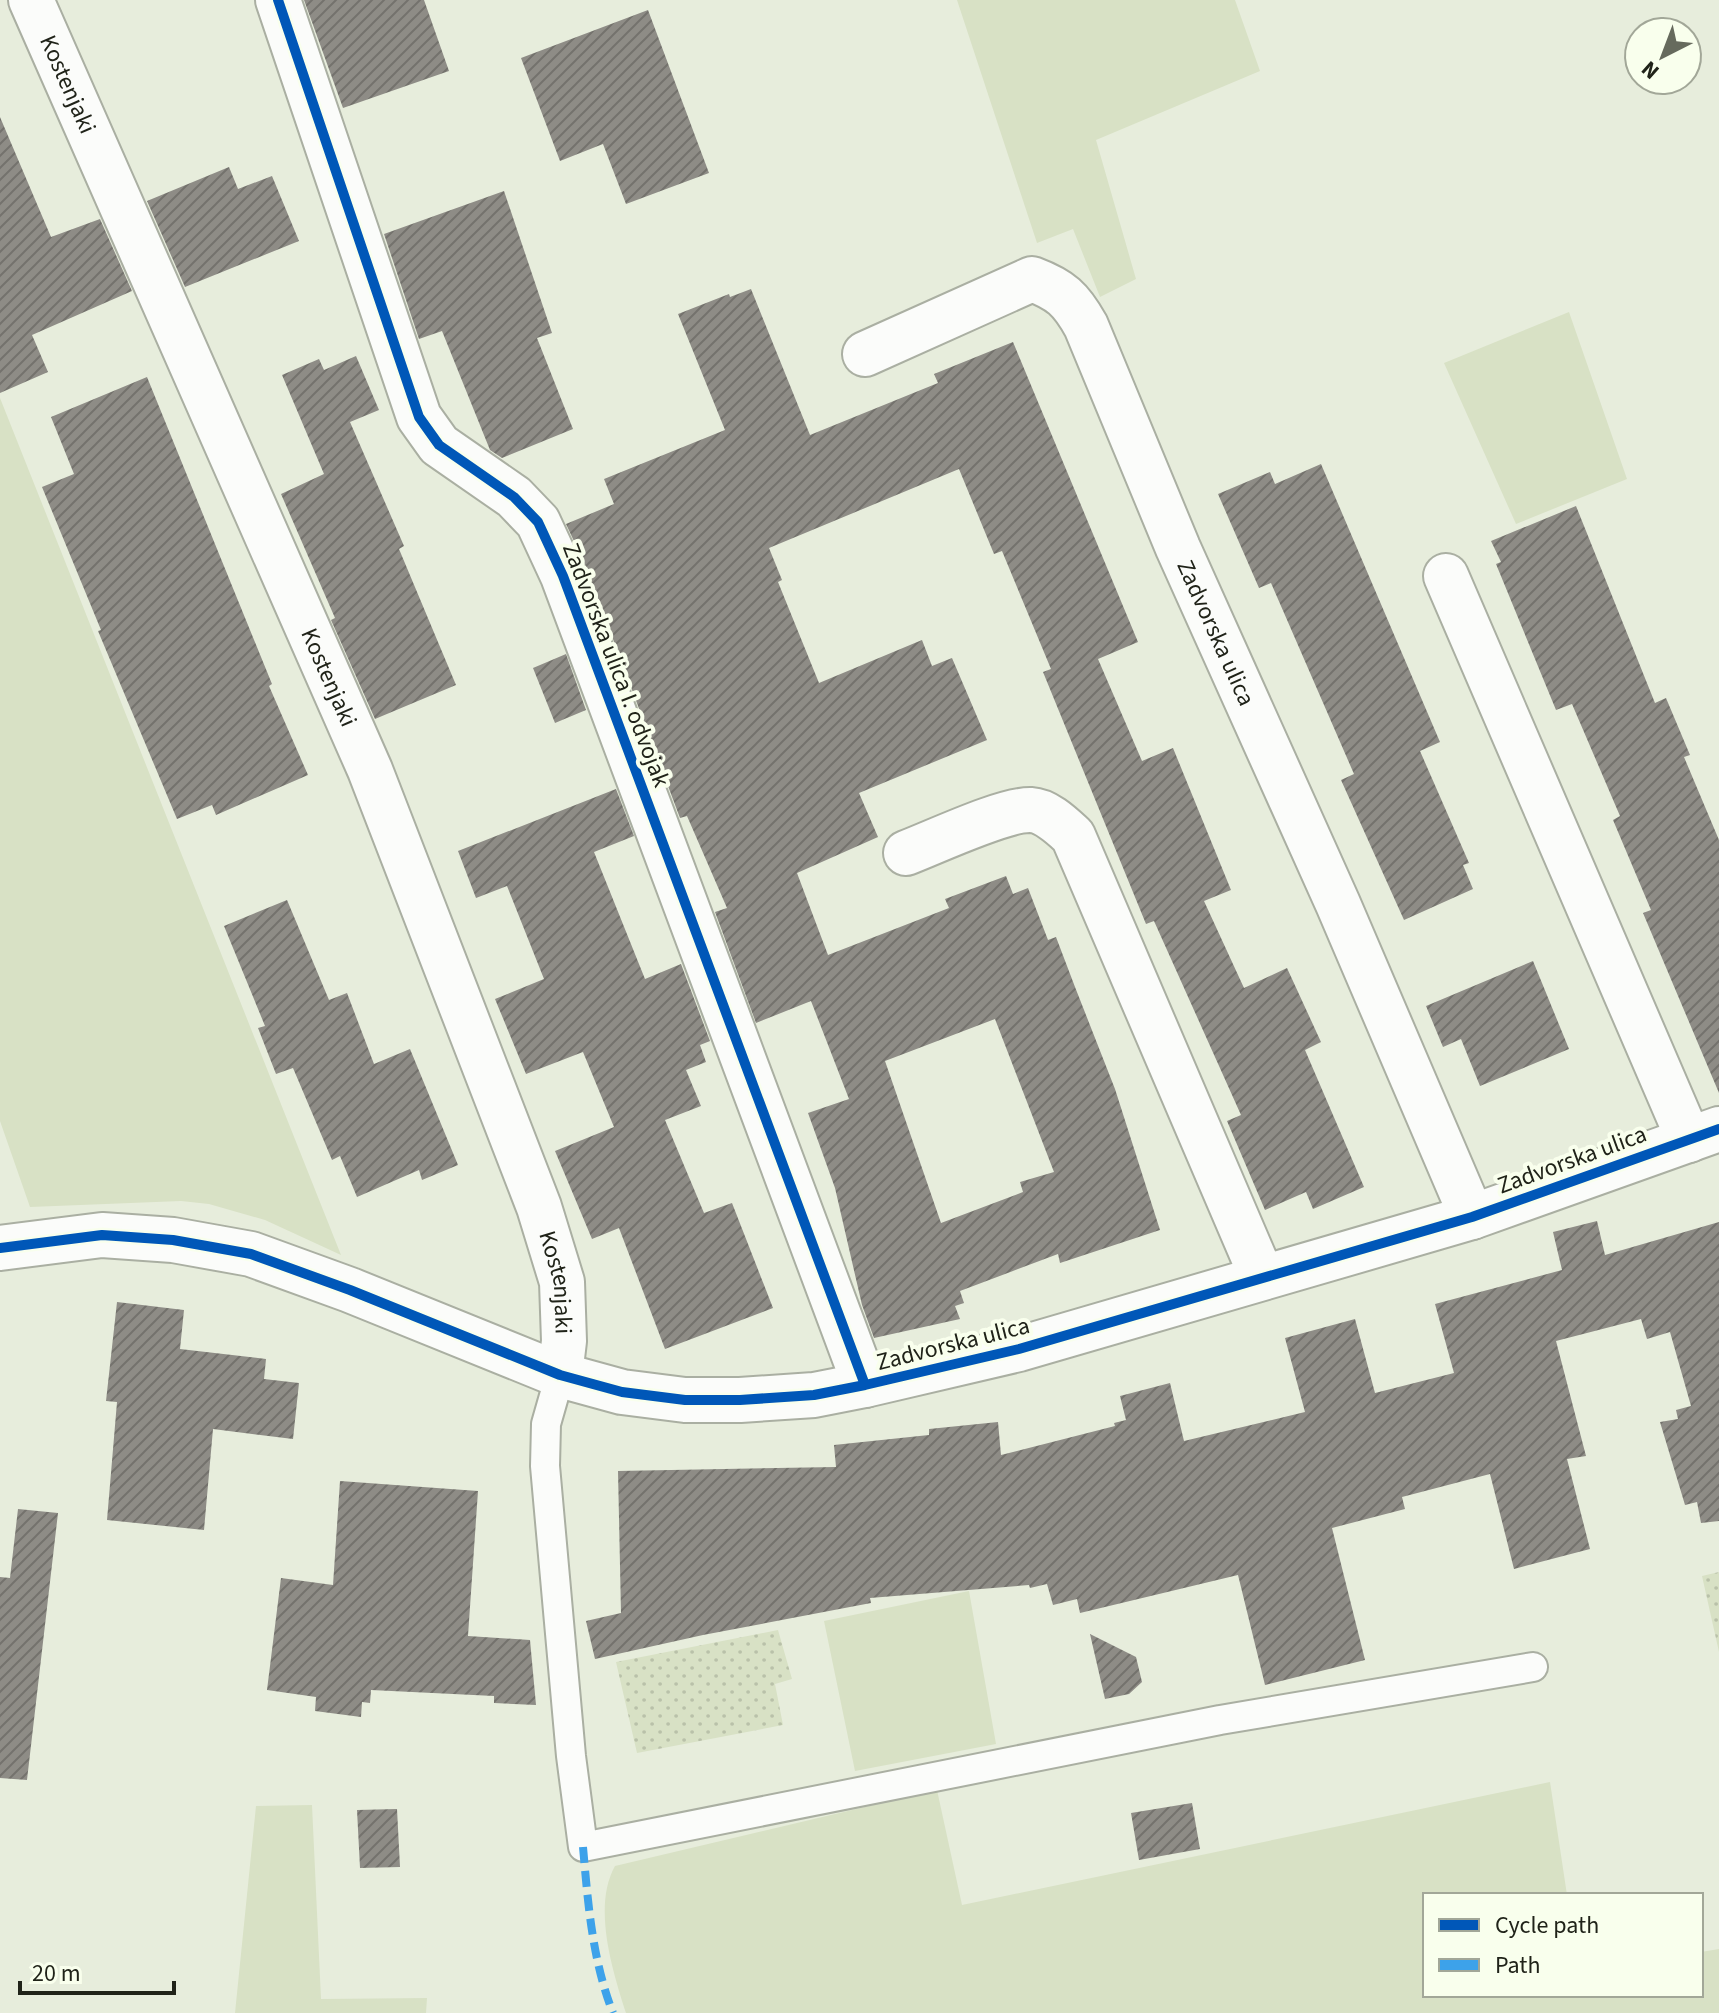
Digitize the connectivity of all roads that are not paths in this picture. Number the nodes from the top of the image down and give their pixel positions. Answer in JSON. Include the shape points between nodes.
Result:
{"nodes":[{"id":1,"x":31,"y":0,"type":"edge"},
{"id":2,"x":278,"y":0,"type":"edge"},
{"id":3,"x":865,"y":354,"type":"dead end"},
{"id":4,"x":1446,"y":576,"type":"dead end"},
{"id":5,"x":906,"y":853,"type":"dead end"},
{"id":6,"x":1704,"y":1134,"type":"edge"},
{"id":7,"x":1472,"y":1217,"type":"junction"},
{"id":8,"x":0,"y":1248,"type":"edge"},
{"id":9,"x":1262,"y":1277,"type":"junction"},
{"id":10,"x":560,"y":1375,"type":"junction"},
{"id":11,"x":865,"y":1385,"type":"junction"},
{"id":12,"x":1533,"y":1667,"type":"dead end"}],
"edges":[{"from":1,"to":10,"type":"street","name":"Kostenjaki","via":[[370,770],[533,1192],[562,1282]]},
{"from":2,"to":11,"type":"street","name":"Zadvorska ulica I. odvojak","via":[[419,417],[439,445],[514,497],[538,522],[563,576]]},
{"from":3,"to":7,"type":"street","name":"Zadvorska ulica","via":[[1032,279],[1056,288],[1075,305]]},
{"from":4,"to":6,"type":"street","name":"Zadvorska ulica"},
{"from":5,"to":9,"type":"street","via":[[1006,814],[1033,810],[1073,836]]},
{"from":6,"to":7,"type":"street","name":"Zadvorska ulica"},
{"from":7,"to":9,"type":"street","name":"Zadvorska ulica"},
{"from":8,"to":10,"type":"street","name":"Zadvorska ulica","via":[[102,1235],[173,1240],[251,1254]]},
{"from":9,"to":11,"type":"street","name":"Zadvorska ulica","via":[[1019,1349]]},
{"from":10,"to":11,"type":"street","name":"Zadvorska ulica","via":[[622,1392],[685,1400],[814,1395]]},
{"from":10,"to":12,"type":"lane","via":[[546,1424],[545,1466],[583,1847],[1220,1720]]}]}
